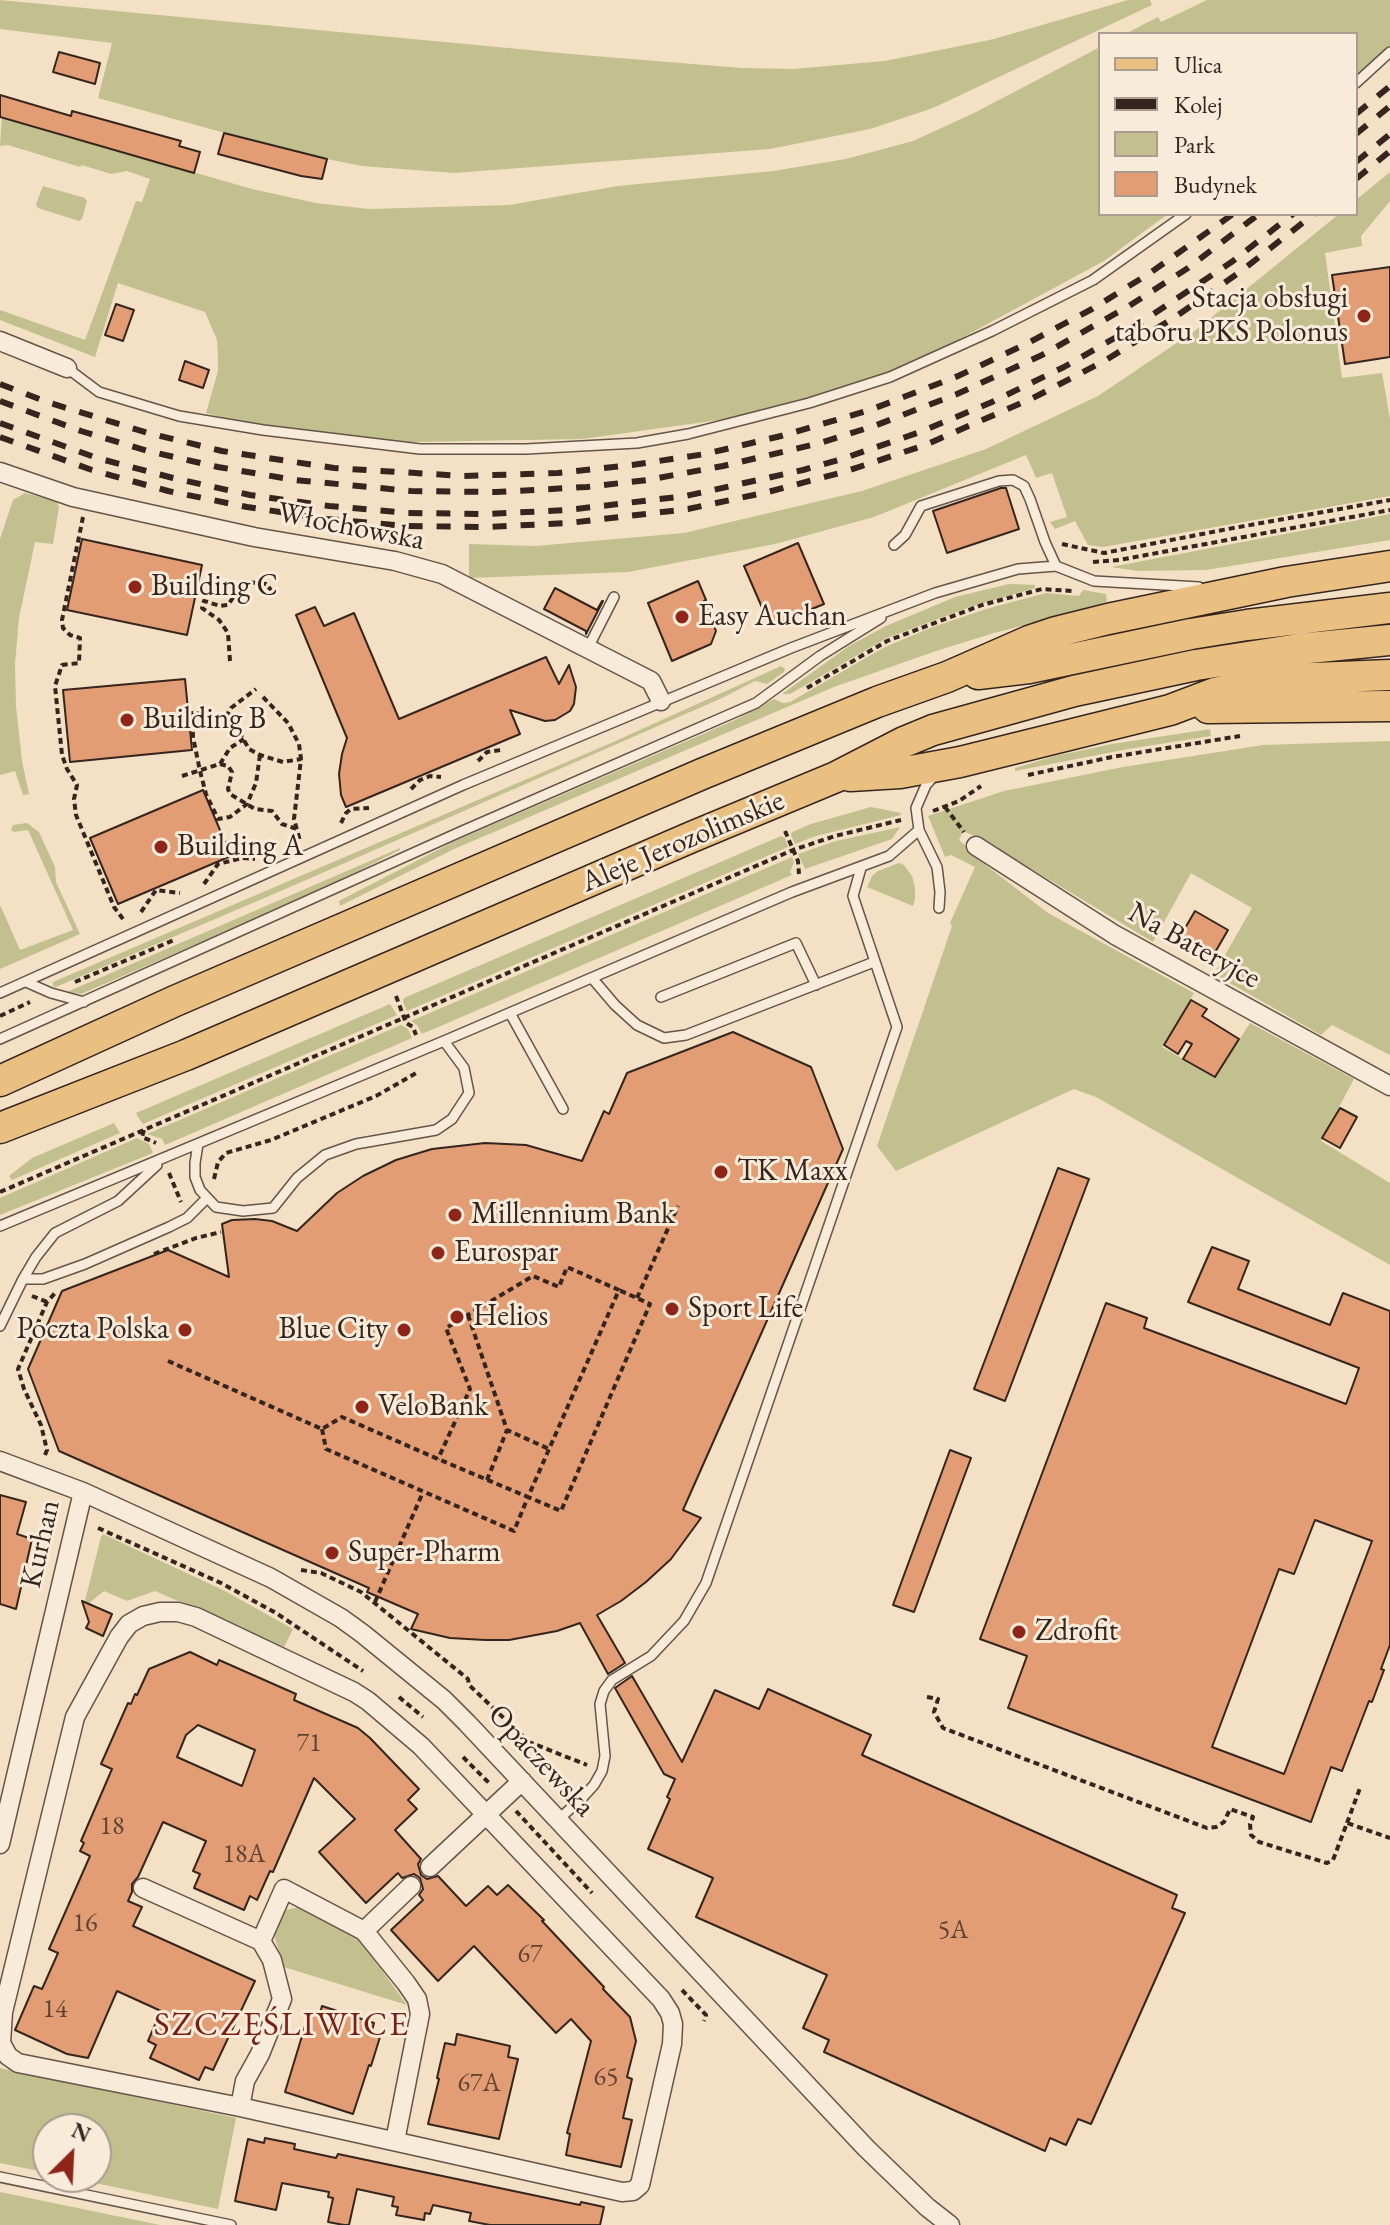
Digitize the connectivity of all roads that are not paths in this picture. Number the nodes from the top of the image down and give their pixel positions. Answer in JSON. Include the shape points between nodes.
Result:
{"nodes":[{"id":1,"x":1390,"y":52,"type":"edge"},
{"id":2,"x":1358,"y":81,"type":"edge"},
{"id":3,"x":1183,"y":216,"type":"edge"},
{"id":4,"x":0,"y":341,"type":"edge"},
{"id":5,"x":67,"y":368,"type":"joint"},
{"id":6,"x":0,"y":472,"type":"edge"},
{"id":7,"x":894,"y":545,"type":"dead end"},
{"id":8,"x":1056,"y":566,"type":"junction"},
{"id":9,"x":1390,"y":566,"type":"edge"},
{"id":10,"x":1286,"y":582,"type":"junction"},
{"id":11,"x":1203,"y":586,"type":"dead end"},
{"id":12,"x":1217,"y":586,"type":"dead end"},
{"id":13,"x":614,"y":597,"type":"dead end"},
{"id":14,"x":898,"y":607,"type":"junction"},
{"id":15,"x":1390,"y":608,"type":"edge"},
{"id":16,"x":1390,"y":640,"type":"edge"},
{"id":17,"x":588,"y":648,"type":"junction"},
{"id":18,"x":1390,"y":675,"type":"edge"},
{"id":19,"x":947,"y":677,"type":"junction"},
{"id":20,"x":661,"y":701,"type":"junction"},
{"id":21,"x":1390,"y":706,"type":"edge"},
{"id":22,"x":1170,"y":710,"type":"junction"},
{"id":23,"x":947,"y":764,"type":"junction"},
{"id":24,"x":836,"y":777,"type":"junction"},
{"id":25,"x":919,"y":830,"type":"junction"},
{"id":26,"x":976,"y":846,"type":"road end"},
{"id":27,"x":861,"y":868,"type":"junction"},
{"id":28,"x":939,"y":908,"type":"dead end"},
{"id":29,"x":874,"y":962,"type":"junction"},
{"id":30,"x":592,"y":978,"type":"junction"},
{"id":31,"x":26,"y":982,"type":"junction"},
{"id":32,"x":816,"y":985,"type":"junction"},
{"id":33,"x":0,"y":993,"type":"edge"},
{"id":34,"x":661,"y":997,"type":"dead end"},
{"id":35,"x":84,"y":1002,"type":"junction"},
{"id":36,"x":510,"y":1013,"type":"junction"},
{"id":37,"x":0,"y":1039,"type":"edge"},
{"id":38,"x":444,"y":1041,"type":"junction"},
{"id":39,"x":0,"y":1081,"type":"edge"},
{"id":40,"x":1390,"y":1086,"type":"edge"},
{"id":41,"x":563,"y":1109,"type":"dead end"},
{"id":42,"x":0,"y":1128,"type":"edge"},
{"id":43,"x":198,"y":1144,"type":"junction"},
{"id":44,"x":163,"y":1159,"type":"junction"},
{"id":45,"x":207,"y":1198,"type":"junction"},
{"id":46,"x":0,"y":1226,"type":"edge"},
{"id":47,"x":23,"y":1279,"type":"junction"},
{"id":48,"x":0,"y":1326,"type":"edge"},
{"id":49,"x":0,"y":1461,"type":"edge"},
{"id":50,"x":83,"y":1492,"type":"junction"},
{"id":51,"x":522,"y":1781,"type":"junction"},
{"id":52,"x":486,"y":1816,"type":"junction"},
{"id":53,"x":558,"y":1820,"type":"junction"},
{"id":54,"x":0,"y":1844,"type":"edge"},
{"id":55,"x":430,"y":1867,"type":"dead end"},
{"id":56,"x":411,"y":1886,"type":"dead end"},
{"id":57,"x":143,"y":1888,"type":"dead end"},
{"id":58,"x":364,"y":1931,"type":"junction"},
{"id":59,"x":261,"y":1941,"type":"junction"},
{"id":60,"x":240,"y":2107,"type":"junction"},
{"id":61,"x":395,"y":2141,"type":"junction"},
{"id":62,"x":0,"y":2177,"type":"edge"},
{"id":63,"x":231,"y":2225,"type":"edge"},
{"id":64,"x":950,"y":2225,"type":"edge"}],
"edges":[{"from":1,"to":2,"type":"lane"},
{"from":3,"to":5,"type":"lane","via":[[1093,280],[890,377],[809,403],[637,443],[420,449],[263,430],[179,416],[99,392]]},
{"from":4,"to":5,"type":"street"},
{"from":6,"to":17,"type":"street","name":"Włochowska","via":[[73,497],[442,574]]},
{"from":7,"to":8,"type":"lane","via":[[921,506],[1013,480],[1024,486]]},
{"from":8,"to":11,"type":"lane","via":[[1094,581]]},
{"from":8,"to":14,"type":"lane","via":[[1018,569]]},
{"from":9,"to":10,"type":"main road","name":"Aleje Jerozolimskie"},
{"from":10,"to":12,"type":"lane"},
{"from":10,"to":19,"type":"main road","name":"Aleje Jerozolimskie","via":[[1056,632]]},
{"from":13,"to":17,"type":"lane"},
{"from":14,"to":20,"type":"lane"},
{"from":14,"to":35,"type":"lane","via":[[756,703]]},
{"from":15,"to":19,"type":"main road","name":"Aleje Jerozolimskie","via":[[1247,625],[1029,668]]},
{"from":16,"to":24,"type":"main road","name":"Aleje Jerozolimskie","via":[[1244,657],[1074,691],[933,730]]},
{"from":17,"to":20,"type":"street","name":"Włochowska","via":[[651,681]]},
{"from":18,"to":22,"type":"main road","via":[[1267,682]]},
{"from":19,"to":39,"type":"main road","name":"Aleje Jerozolimskie","via":[[702,774]]},
{"from":20,"to":31,"type":"lane"},
{"from":21,"to":22,"type":"main road"},
{"from":22,"to":23,"type":"main road"},
{"from":23,"to":24,"type":"main road"},
{"from":23,"to":25,"type":"lane","via":[[919,798]]},
{"from":24,"to":42,"type":"main road","name":"Aleje Jerozolimskie","via":[[186,1055]]},
{"from":25,"to":27,"type":"lane","via":[[889,856]]},
{"from":25,"to":28,"type":"lane","via":[[937,867]]},
{"from":26,"to":40,"type":"street","name":"Na Bateryjce","via":[[1115,935]]},
{"from":27,"to":29,"type":"lane","via":[[853,896]]},
{"from":27,"to":30,"type":"lane"},
{"from":29,"to":32,"type":"lane"},
{"from":29,"to":53,"type":"lane","via":[[897,1027],[706,1583],[684,1621],[651,1656],[612,1680],[604,1691],[602,1771]]},
{"from":30,"to":32,"type":"lane","via":[[637,1025],[664,1038],[686,1035]]},
{"from":30,"to":36,"type":"lane"},
{"from":31,"to":33,"type":"lane"},
{"from":31,"to":35,"type":"lane"},
{"from":32,"to":34,"type":"lane","via":[[796,943]]},
{"from":35,"to":37,"type":"lane"},
{"from":36,"to":38,"type":"lane"},
{"from":36,"to":41,"type":"lane"},
{"from":38,"to":43,"type":"lane"},
{"from":38,"to":45,"type":"lane","via":[[464,1068],[469,1093],[452,1119],[436,1130],[325,1155],[273,1208],[231,1211]]},
{"from":43,"to":44,"type":"lane"},
{"from":43,"to":45,"type":"lane","via":[[195,1177]]},
{"from":44,"to":46,"type":"lane"},
{"from":44,"to":47,"type":"lane","via":[[118,1201],[55,1233]]},
{"from":45,"to":47,"type":"lane","via":[[187,1218],[85,1264],[43,1279]]},
{"from":47,"to":48,"type":"lane"},
{"from":49,"to":50,"type":"street","name":"Opaczewska"},
{"from":50,"to":51,"type":"street","name":"Opaczewska","via":[[271,1578],[341,1618],[444,1700]]},
{"from":50,"to":54,"type":"street","name":"Kurhan"},
{"from":51,"to":52,"type":"street"},
{"from":51,"to":53,"type":"street","name":"Opaczewska"},
{"from":52,"to":55,"type":"street"},
{"from":52,"to":60,"type":"street","via":[[421,1746],[354,1692],[196,1617],[160,1612],[129,1624],[75,1717],[3,2012],[1,2043],[18,2063]]},
{"from":52,"to":61,"type":"street","via":[[670,2013],[672,2044],[640,2185],[622,2192]]},
{"from":53,"to":64,"type":"street","name":"Opaczewska","via":[[866,2148]]},
{"from":56,"to":58,"type":"street"},
{"from":57,"to":59,"type":"street"},
{"from":58,"to":59,"type":"street","via":[[284,1889]]},
{"from":58,"to":61,"type":"street","via":[[412,1991],[420,2014]]},
{"from":59,"to":60,"type":"street","via":[[282,1999],[245,2081]]},
{"from":60,"to":61,"type":"street"},
{"from":62,"to":63,"type":"lane"}]}
